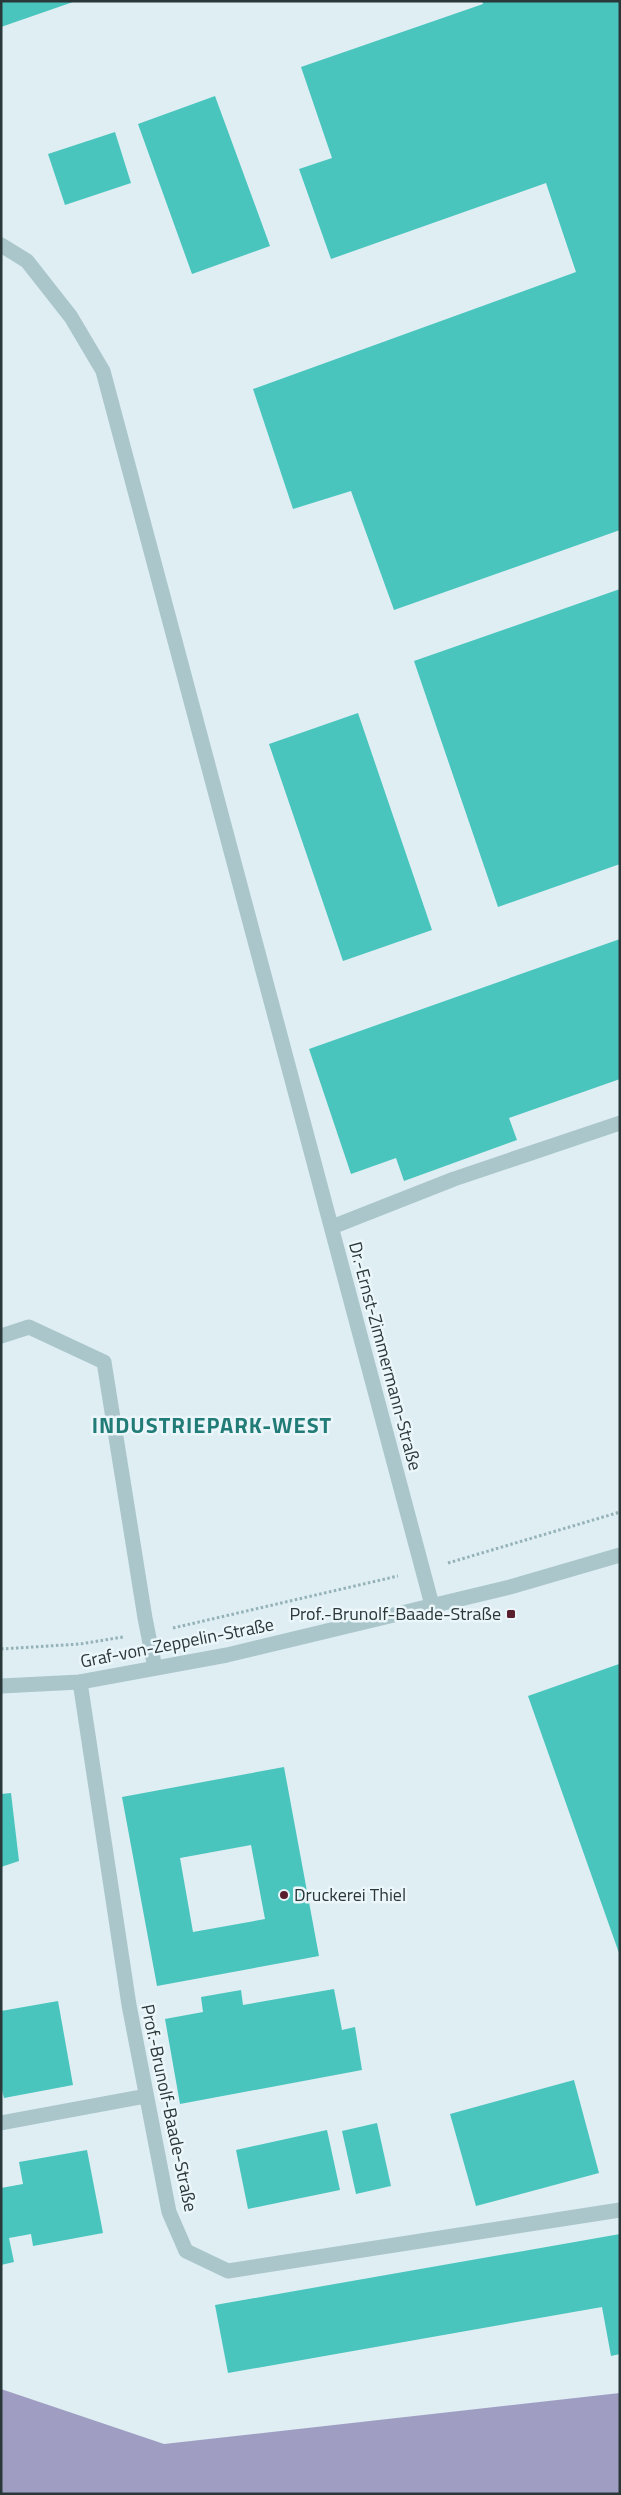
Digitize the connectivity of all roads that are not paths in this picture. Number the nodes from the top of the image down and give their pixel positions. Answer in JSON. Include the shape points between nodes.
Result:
{"nodes":[{"id":1,"x":1,"y":245,"type":"edge"},
{"id":2,"x":620,"y":1123,"type":"edge"},
{"id":3,"x":332,"y":1227,"type":"junction"},
{"id":4,"x":1,"y":1336,"type":"edge"},
{"id":5,"x":620,"y":1555,"type":"edge"},
{"id":6,"x":432,"y":1605,"type":"junction"},
{"id":7,"x":155,"y":1668,"type":"junction"},
{"id":8,"x":80,"y":1682,"type":"junction"},
{"id":9,"x":1,"y":1686,"type":"edge"},
{"id":10,"x":146,"y":2096,"type":"junction"},
{"id":11,"x":1,"y":2123,"type":"edge"},
{"id":12,"x":620,"y":2210,"type":"edge"}],
"edges":[{"from":1,"to":3,"type":"street","name":"Dr.-Ernst-Zimmermann-Straße","via":[[27,261],[71,317],[103,371]]},
{"from":2,"to":3,"type":"street","via":[[454,1179]]},
{"from":3,"to":6,"type":"street","name":"Dr.-Ernst-Zimmermann-Straße"},
{"from":4,"to":7,"type":"street","via":[[29,1327],[104,1362]]},
{"from":5,"to":6,"type":"street","name":"Graf-von-Zeppelin-Straße"},
{"from":6,"to":7,"type":"street","name":"Graf-von-Zeppelin-Straße","via":[[227,1655]]},
{"from":7,"to":8,"type":"street","name":"Graf-von-Zeppelin-Straße"},
{"from":8,"to":9,"type":"street","name":"Graf-von-Zeppelin-Straße"},
{"from":8,"to":10,"type":"street","name":"Prof.-Brunolf-Baade-Straße"},
{"from":10,"to":11,"type":"street"},
{"from":10,"to":12,"type":"street","name":"Prof.-Brunolf-Baade-Straße","via":[[169,2212],[186,2251],[228,2271]]}]}
